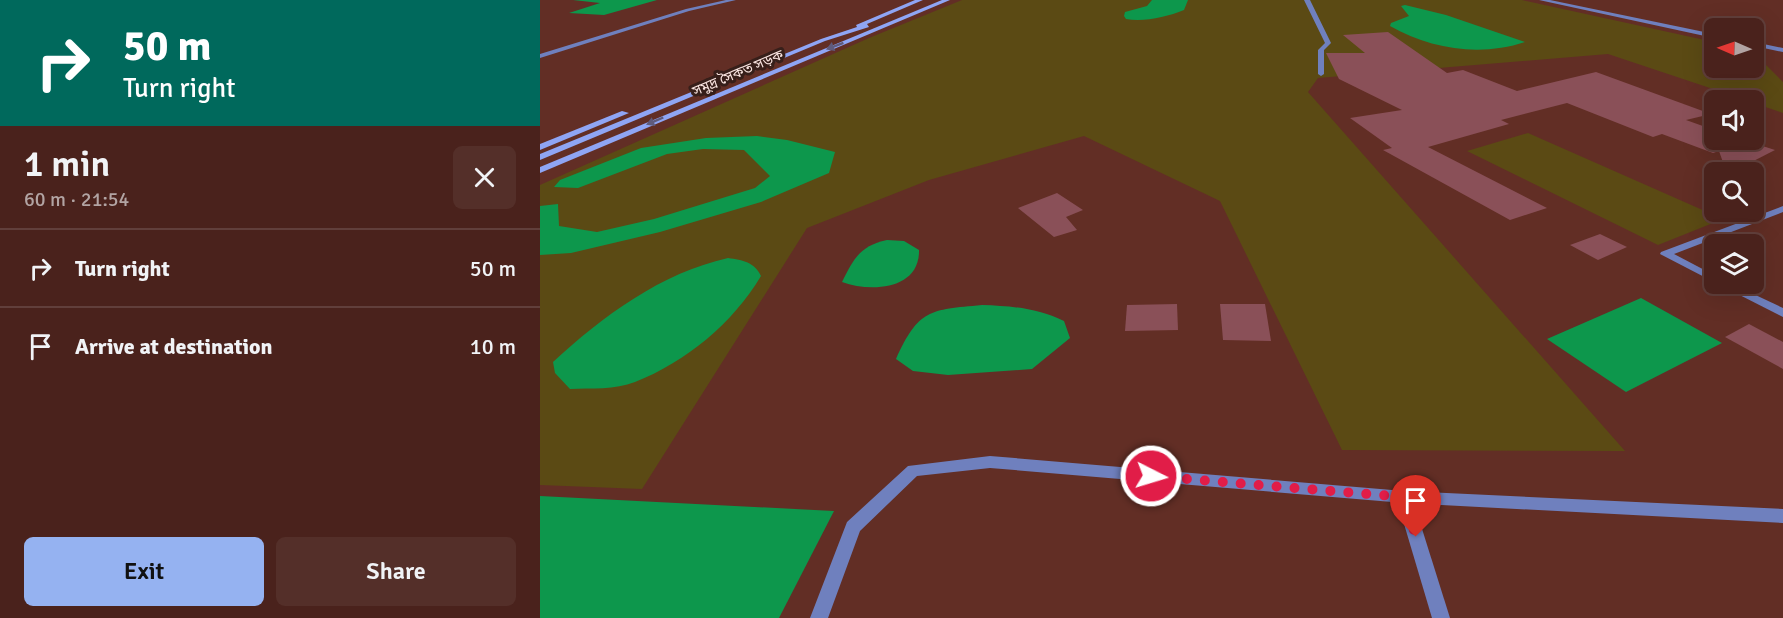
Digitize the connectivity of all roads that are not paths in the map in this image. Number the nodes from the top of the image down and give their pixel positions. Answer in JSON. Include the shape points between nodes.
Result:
{"nodes":[{"id":1,"x":733,"y":0,"type":"edge"},
{"id":2,"x":920,"y":0,"type":"edge"},
{"id":3,"x":929,"y":0,"type":"edge"},
{"id":4,"x":947,"y":0,"type":"edge"},
{"id":5,"x":1307,"y":0,"type":"edge"},
{"id":6,"x":1542,"y":0,"type":"edge"},
{"id":7,"x":1704,"y":34,"type":"edge"},
{"id":8,"x":1764,"y":46,"type":"edge"},
{"id":9,"x":1783,"y":50,"type":"edge"},
{"id":10,"x":540,"y":56,"type":"edge"},
{"id":11,"x":1321,"y":74,"type":"dead end"},
{"id":12,"x":540,"y":147,"type":"edge"},
{"id":13,"x":540,"y":157,"type":"edge"},
{"id":14,"x":540,"y":170,"type":"edge"},
{"id":15,"x":1783,"y":208,"type":"edge"},
{"id":16,"x":1716,"y":234,"type":"edge"},
{"id":17,"x":1704,"y":239,"type":"edge"},
{"id":18,"x":1704,"y":274,"type":"edge"},
{"id":19,"x":1744,"y":294,"type":"edge"},
{"id":20,"x":1783,"y":313,"type":"edge"},
{"id":21,"x":1404,"y":497,"type":"junction"},
{"id":22,"x":1783,"y":516,"type":"edge"},
{"id":23,"x":819,"y":618,"type":"edge"},
{"id":24,"x":1441,"y":618,"type":"edge"}],
"edges":[{"from":1,"to":10,"type":"street"},
{"from":2,"to":12,"type":"main road","name":"সমুদ্র সৈকত সড়ক"},
{"from":3,"to":13,"type":"main road"},
{"from":4,"to":14,"type":"main road","name":"সমুদ্র সৈকত সড়ক","one_way":true},
{"from":5,"to":11,"type":"street","via":[[1328,43],[1321,50]]},
{"from":6,"to":7,"type":"street"},
{"from":8,"to":9,"type":"street"},
{"from":15,"to":16,"type":"street"},
{"from":17,"to":18,"type":"street","via":[[1665,254]]},
{"from":19,"to":20,"type":"street"},
{"from":21,"to":22,"type":"street"},
{"from":21,"to":23,"type":"street","via":[[990,462],[913,470],[853,527]]},
{"from":21,"to":24,"type":"street"}]}
